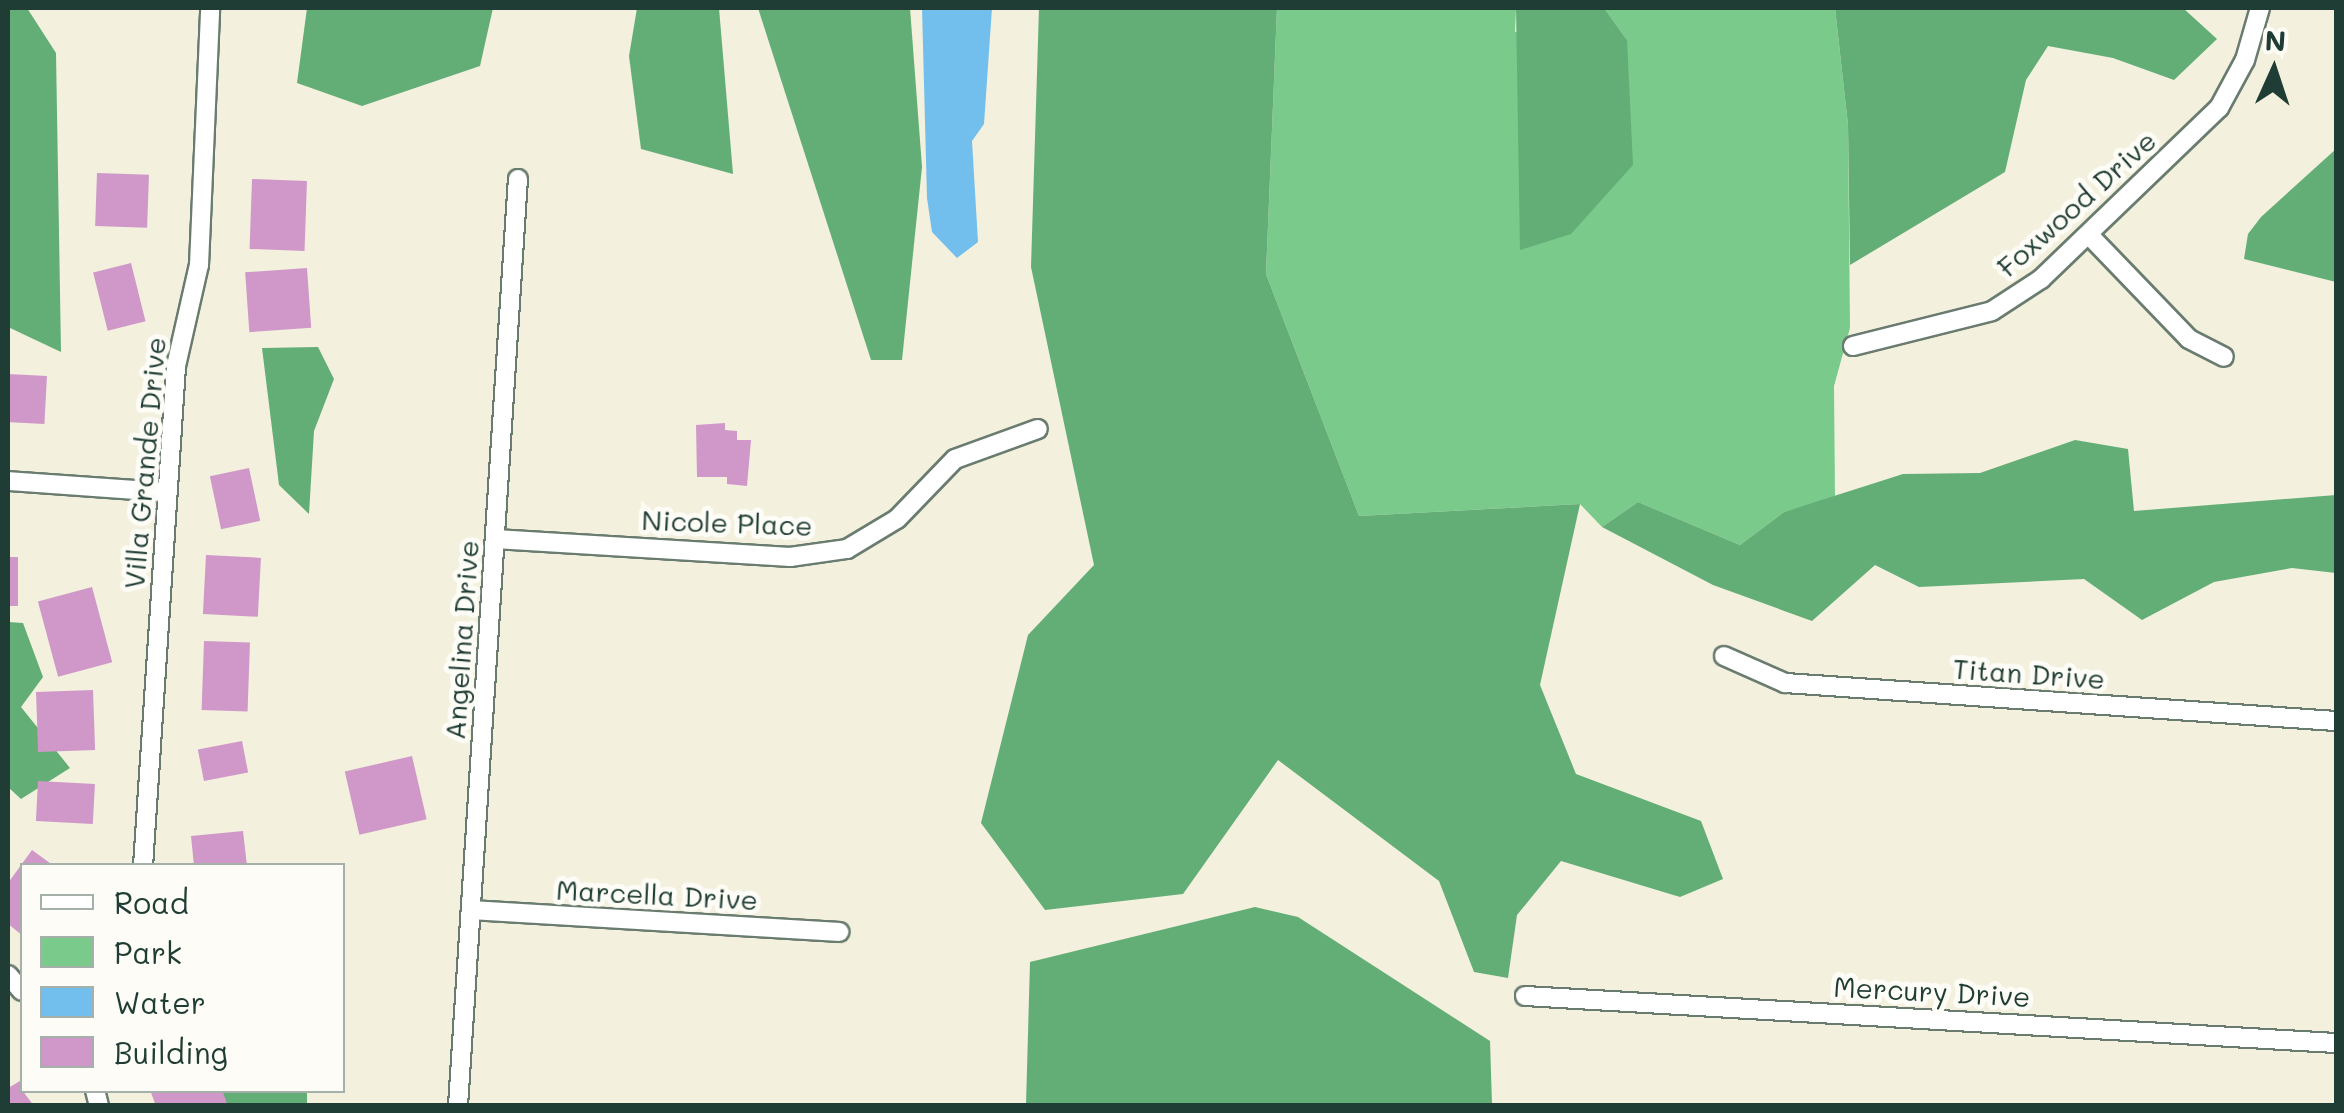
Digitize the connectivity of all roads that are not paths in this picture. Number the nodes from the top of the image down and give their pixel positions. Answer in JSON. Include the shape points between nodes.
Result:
{"nodes":[{"id":1,"x":210,"y":8,"type":"edge"},
{"id":2,"x":2260,"y":8,"type":"edge"},
{"id":3,"x":518,"y":178,"type":"dead end"},
{"id":4,"x":2089,"y":235,"type":"junction"},
{"id":5,"x":1853,"y":346,"type":"dead end"},
{"id":6,"x":2224,"y":357,"type":"dead end"},
{"id":7,"x":1038,"y":430,"type":"dead end"},
{"id":8,"x":8,"y":481,"type":"edge"},
{"id":9,"x":166,"y":492,"type":"junction"},
{"id":10,"x":495,"y":539,"type":"junction"},
{"id":11,"x":1724,"y":656,"type":"dead end"},
{"id":12,"x":2336,"y":721,"type":"edge"},
{"id":13,"x":143,"y":863,"type":"edge"},
{"id":14,"x":471,"y":910,"type":"junction"},
{"id":15,"x":840,"y":932,"type":"dead end"},
{"id":16,"x":1524,"y":996,"type":"dead end"},
{"id":17,"x":2336,"y":1043,"type":"edge"},
{"id":18,"x":458,"y":1106,"type":"edge"}],
"edges":[{"from":1,"to":9,"type":"street","name":"Villa Grande Drive","via":[[199,266],[176,366]]},
{"from":2,"to":4,"type":"street","name":"Foxwood Drive","via":[[2245,60],[2219,108]]},
{"from":3,"to":10,"type":"street","name":"Angelina Drive"},
{"from":4,"to":5,"type":"street","name":"Foxwood Drive","via":[[1992,311]]},
{"from":4,"to":6,"type":"street","via":[[2189,339]]},
{"from":7,"to":10,"type":"street","name":"Nicole Place","via":[[955,459],[897,519],[847,549],[790,557]]},
{"from":8,"to":9,"type":"street"},
{"from":9,"to":13,"type":"street","name":"Villa Grande Drive"},
{"from":10,"to":14,"type":"street","name":"Angelina Drive"},
{"from":11,"to":12,"type":"street","name":"Titan Drive","via":[[1785,683]]},
{"from":14,"to":15,"type":"street","name":"Marcella Drive"},
{"from":14,"to":18,"type":"street","name":"Angelina Drive"},
{"from":16,"to":17,"type":"street","name":"Mercury Drive"}]}
